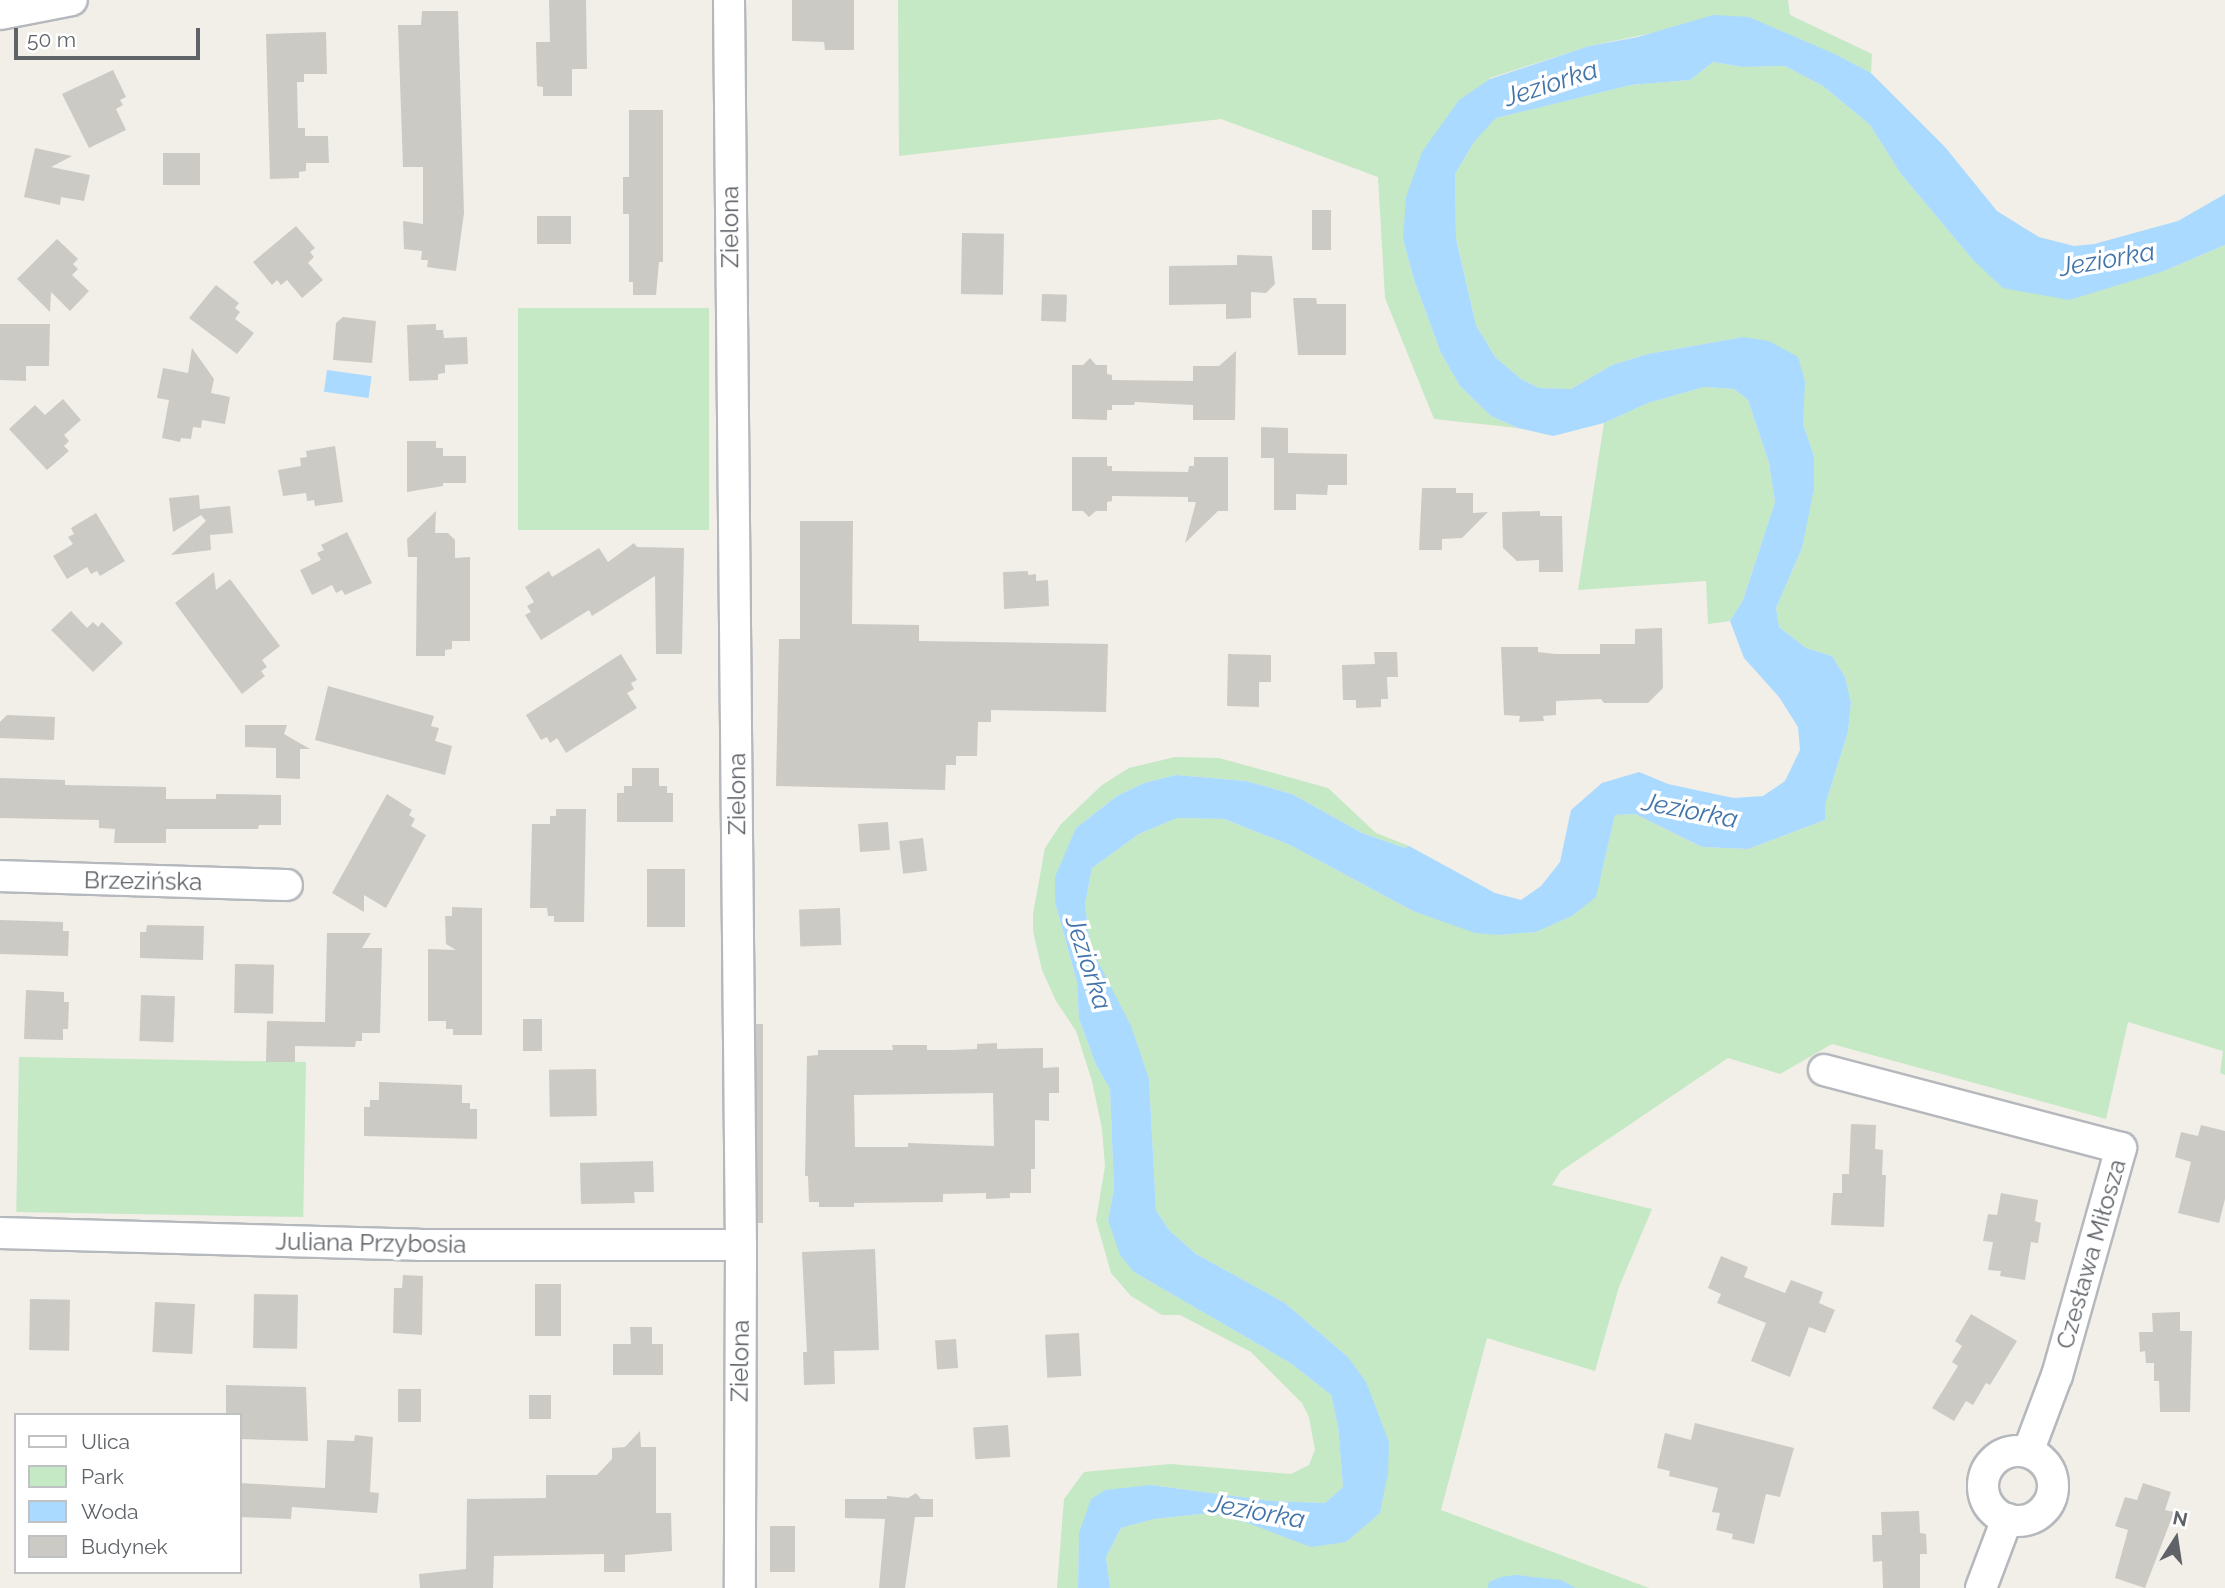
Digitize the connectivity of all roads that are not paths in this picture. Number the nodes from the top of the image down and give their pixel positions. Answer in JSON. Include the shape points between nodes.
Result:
{"nodes":[{"id":1,"x":72,"y":0,"type":"edge"},
{"id":2,"x":729,"y":0,"type":"edge"},
{"id":3,"x":0,"y":14,"type":"edge"},
{"id":4,"x":0,"y":876,"type":"edge"},
{"id":5,"x":286,"y":885,"type":"dead end"},
{"id":6,"x":1824,"y":1070,"type":"dead end"},
{"id":7,"x":0,"y":1233,"type":"edge"},
{"id":8,"x":741,"y":1247,"type":"junction"},
{"id":9,"x":2028,"y":1452,"type":"junction"},
{"id":10,"x":2007,"y":1519,"type":"junction"},
{"id":11,"x":740,"y":1588,"type":"edge"},
{"id":12,"x":1981,"y":1588,"type":"edge"}],
"edges":[{"from":1,"to":3,"type":"street"},
{"from":2,"to":8,"type":"street","name":"Zielona"},
{"from":4,"to":5,"type":"street","name":"Brzezińska"},
{"from":6,"to":9,"type":"street","name":"Czesława Miłosza","via":[[2121,1148],[2057,1375]]},
{"from":7,"to":8,"type":"street","name":"Juliana Przybosia","via":[[419,1245]]},
{"from":8,"to":11,"type":"street","name":"Zielona"},
{"from":9,"to":10,"type":"street","via":[[2004,1454],[1983,1477],[1988,1505]]},
{"from":9,"to":10,"type":"street","via":[[2038,1457],[2051,1475],[2051,1496],[2039,1514],[2018,1521]]},
{"from":10,"to":12,"type":"street"}]}
